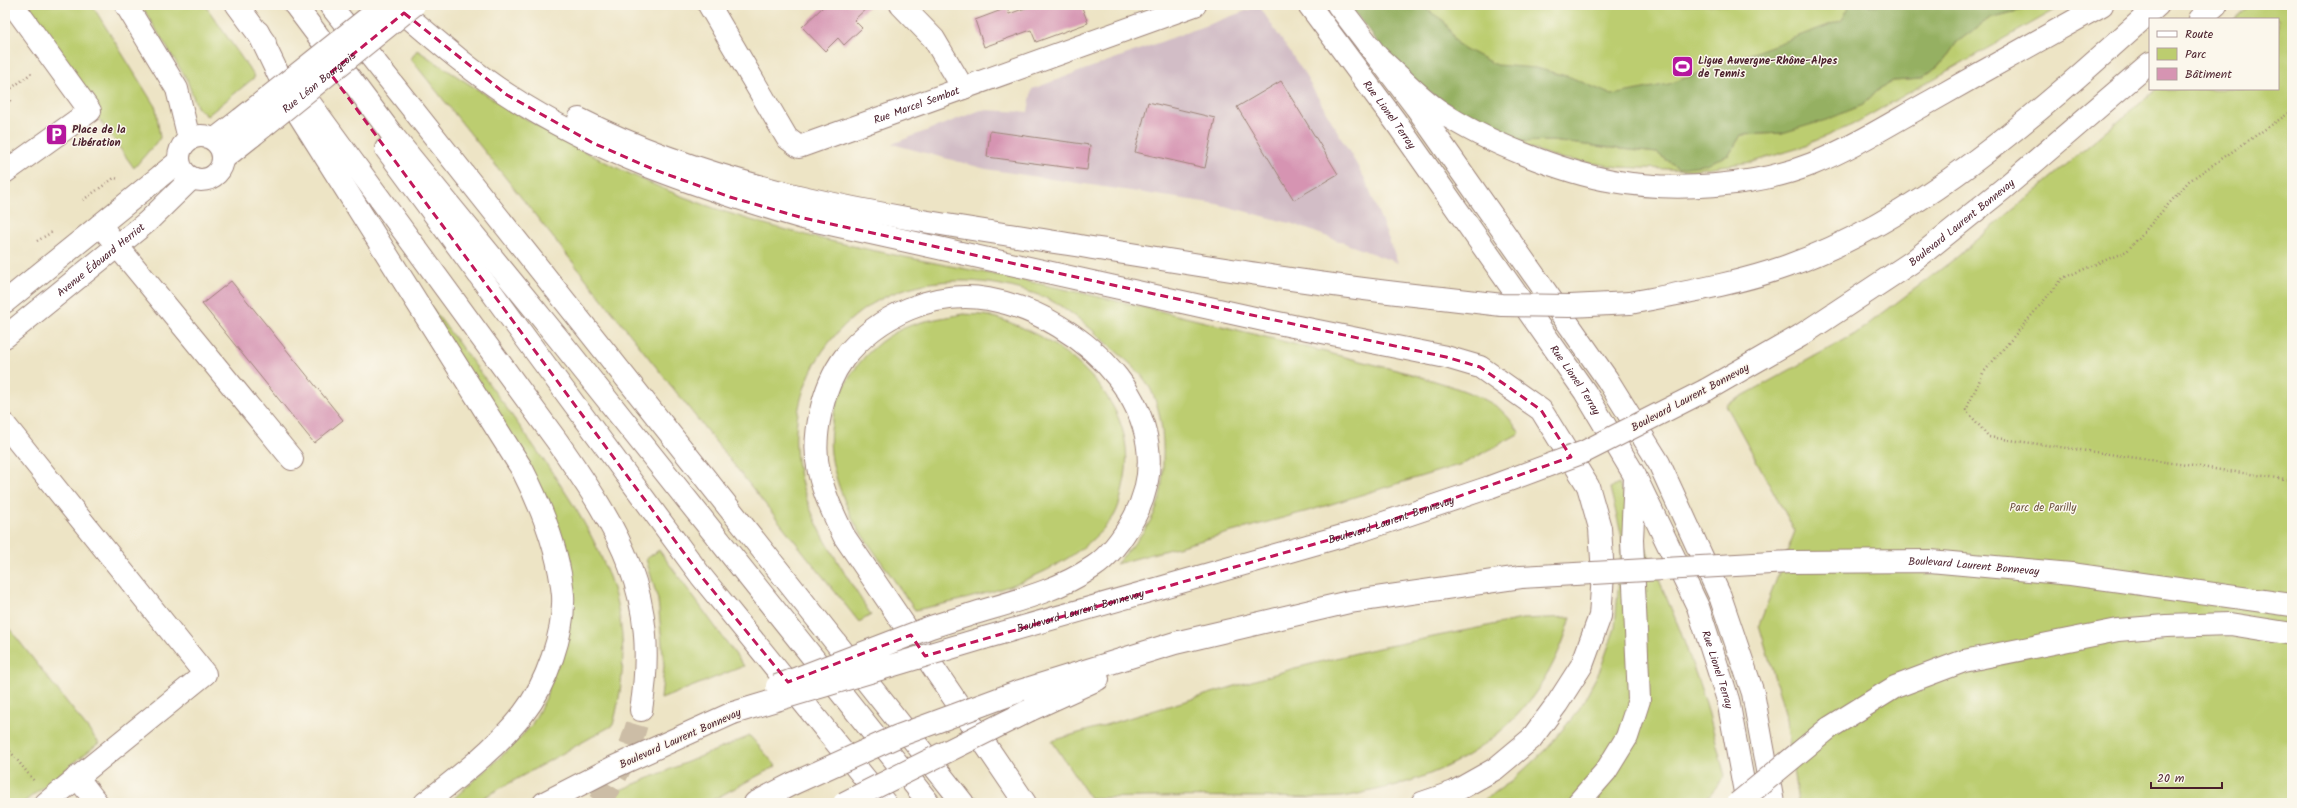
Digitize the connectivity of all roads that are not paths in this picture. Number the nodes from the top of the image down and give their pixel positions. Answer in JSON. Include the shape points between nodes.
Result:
{"nodes":[{"id":1,"x":13,"y":5,"type":"edge"},
{"id":2,"x":126,"y":5,"type":"edge"},
{"id":3,"x":237,"y":5,"type":"edge"},
{"id":4,"x":280,"y":5,"type":"edge"},
{"id":5,"x":295,"y":5,"type":"edge"},
{"id":6,"x":330,"y":5,"type":"edge"},
{"id":7,"x":384,"y":5,"type":"edge"},
{"id":8,"x":394,"y":5,"type":"edge"},
{"id":9,"x":414,"y":5,"type":"edge"},
{"id":10,"x":709,"y":5,"type":"edge"},
{"id":11,"x":901,"y":5,"type":"edge"},
{"id":12,"x":1195,"y":5,"type":"edge"},
{"id":13,"x":1309,"y":5,"type":"edge"},
{"id":14,"x":1338,"y":5,"type":"edge"},
{"id":15,"x":2102,"y":5,"type":"edge"},
{"id":16,"x":2158,"y":5,"type":"edge"},
{"id":17,"x":2216,"y":5,"type":"edge"},
{"id":18,"x":2201,"y":18,"type":"edge"},
{"id":19,"x":258,"y":32,"type":"junction"},
{"id":20,"x":433,"y":38,"type":"junction"},
{"id":21,"x":1377,"y":56,"type":"junction"},
{"id":22,"x":2149,"y":64,"type":"edge"},
{"id":23,"x":963,"y":88,"type":"junction"},
{"id":24,"x":247,"y":128,"type":"junction"},
{"id":25,"x":189,"y":139,"type":"junction"},
{"id":26,"x":218,"y":149,"type":"junction"},
{"id":27,"x":179,"y":161,"type":"junction"},
{"id":28,"x":5,"y":172,"type":"edge"},
{"id":29,"x":192,"y":178,"type":"junction"},
{"id":30,"x":100,"y":225,"type":"junction"},
{"id":31,"x":118,"y":246,"type":"junction"},
{"id":32,"x":5,"y":302,"type":"edge"},
{"id":33,"x":5,"y":337,"type":"edge"},
{"id":34,"x":5,"y":425,"type":"edge"},
{"id":35,"x":292,"y":459,"type":"dead end"},
{"id":36,"x":1636,"y":476,"type":"junction"},
{"id":37,"x":2292,"y":605,"type":"edge"},
{"id":38,"x":2292,"y":634,"type":"edge"},
{"id":39,"x":1174,"y":643,"type":"junction"},
{"id":40,"x":730,"y":709,"type":"junction"},
{"id":41,"x":641,"y":710,"type":"tunnel mouth"},
{"id":42,"x":77,"y":777,"type":"junction"},
{"id":43,"x":47,"y":802,"type":"edge"},
{"id":44,"x":97,"y":803,"type":"edge"},
{"id":45,"x":425,"y":803,"type":"edge"},
{"id":46,"x":544,"y":803,"type":"edge"},
{"id":47,"x":755,"y":803,"type":"edge"},
{"id":48,"x":844,"y":803,"type":"edge"},
{"id":49,"x":886,"y":803,"type":"edge"},
{"id":50,"x":929,"y":803,"type":"edge"},
{"id":51,"x":963,"y":803,"type":"edge"},
{"id":52,"x":1025,"y":803,"type":"edge"},
{"id":53,"x":1422,"y":803,"type":"edge"},
{"id":54,"x":1578,"y":803,"type":"edge"},
{"id":55,"x":1738,"y":803,"type":"edge"},
{"id":56,"x":1747,"y":803,"type":"edge"},
{"id":57,"x":1773,"y":803,"type":"edge"}],
"edges":[{"from":1,"to":28,"type":"main road","via":[[90,111]]},
{"from":2,"to":25,"type":"main road","via":[[177,89]]},
{"from":3,"to":19,"type":"main road"},
{"from":4,"to":49,"type":"main road","via":[[701,576]]},
{"from":5,"to":50,"type":"main road","via":[[394,137]]},
{"from":6,"to":51,"type":"main road"},
{"from":7,"to":24,"type":"main road","name":"Rue Léon Bourgeois","bridge":true},
{"from":8,"to":20,"type":"main road"},
{"from":9,"to":24,"type":"main road","name":"Rue Léon Bourgeois","bridge":true},
{"from":10,"to":23,"type":"main road","name":"Rue Marcel Sembat","via":[[787,138],[799,148]]},
{"from":11,"to":23,"type":"main road","via":[[934,39]]},
{"from":12,"to":23,"type":"main road","name":"Rue Marcel Sembat"},
{"from":13,"to":36,"type":"main road","name":"Rue Lionel Terray","via":[[1395,121],[1580,386]]},
{"from":14,"to":21,"type":"main road"},
{"from":15,"to":21,"type":"main road","via":[[1859,142],[1811,164],[1724,184],[1668,186],[1612,181],[1555,165],[1502,144],[1441,112]]},
{"from":16,"to":20,"type":"main road","bridge":true,"via":[[2088,68],[1993,145],[1908,207],[1855,237],[1787,266],[1708,288],[1630,303],[1570,306],[1502,305],[1327,285],[913,220],[811,200],[735,180],[601,130]]},
{"from":17,"to":18,"type":"main road"},
{"from":19,"to":41,"type":"main road","via":[[595,495],[617,534],[632,569],[642,604],[647,640],[647,666]]},
{"from":19,"to":45,"type":"main road","via":[[294,107],[522,469],[535,493],[558,559],[563,596],[560,627],[539,689],[523,713],[496,744]]},
{"from":20,"to":53,"type":"main road","via":[[507,95],[550,121],[655,170],[730,197],[803,218],[1268,321],[1446,357],[1480,367],[1541,410],[1562,441],[1590,493],[1600,528],[1603,575],[1600,616],[1582,665],[1531,739],[1495,769],[1454,792]]},
{"from":21,"to":57,"type":"main road","via":[[1416,106],[1602,373],[1659,463],[1720,596],[1753,693]]},
{"from":22,"to":40,"type":"main road","name":"Boulevard Laurent Bonnevay","bridge":true,"via":[[2004,189],[1912,262],[1800,336],[1706,390],[1584,452],[1360,531]]},
{"from":24,"to":26,"type":"main road","name":"Rue Léon Bourgeois"},
{"from":25,"to":26,"type":"main road","via":[[201,135]]},
{"from":25,"to":27,"type":"main road","via":[[181,149]]},
{"from":26,"to":29,"type":"main road","via":[[222,165],[213,176],[206,179]]},
{"from":27,"to":29,"type":"main road","via":[[186,174]]},
{"from":27,"to":30,"type":"main road"},
{"from":29,"to":31,"type":"main road","name":"Avenue Édouard Herriot","via":[[148,222]]},
{"from":30,"to":31,"type":"main road"},
{"from":30,"to":32,"type":"main road"},
{"from":31,"to":33,"type":"main road","name":"Avenue Édouard Herriot"},
{"from":31,"to":35,"type":"main road"},
{"from":34,"to":42,"type":"main road","via":[[205,674]]},
{"from":36,"to":54,"type":"main road","via":[[1632,540],[1640,700],[1627,737],[1606,771]]},
{"from":36,"to":56,"type":"main road","name":"Rue Lionel Terray","via":[[1698,607],[1728,700]]},
{"from":37,"to":39,"type":"main road","name":"Boulevard Laurent Bonnevay","bridge":true,"via":[[2071,574],[1930,561],[1791,562],[1521,577],[1349,602]]},
{"from":38,"to":55,"type":"main road","bridge":true,"via":[[2230,624],[2166,626],[2118,630],[1971,659],[1895,687],[1829,728]]},
{"from":39,"to":47,"type":"main road","name":"Boulevard Laurent Bonnevay","bridge":true,"via":[[1017,692],[898,736]]},
{"from":39,"to":48,"type":"main road","bridge":true,"via":[[1030,710]]},
{"from":40,"to":46,"type":"main road","name":"Boulevard Laurent Bonnevay"},
{"from":40,"to":52,"type":"main road","bridge":true,"via":[[931,627],[1062,585],[1099,562],[1112,550],[1128,528],[1147,485],[1149,446],[1141,416],[1129,393],[1119,378],[1077,338],[1011,305],[987,299],[958,298],[932,301],[909,308],[871,329],[852,348],[829,384],[819,416],[818,470],[826,499],[844,536]]},
{"from":42,"to":43,"type":"main road"},
{"from":42,"to":44,"type":"main road"}]}
